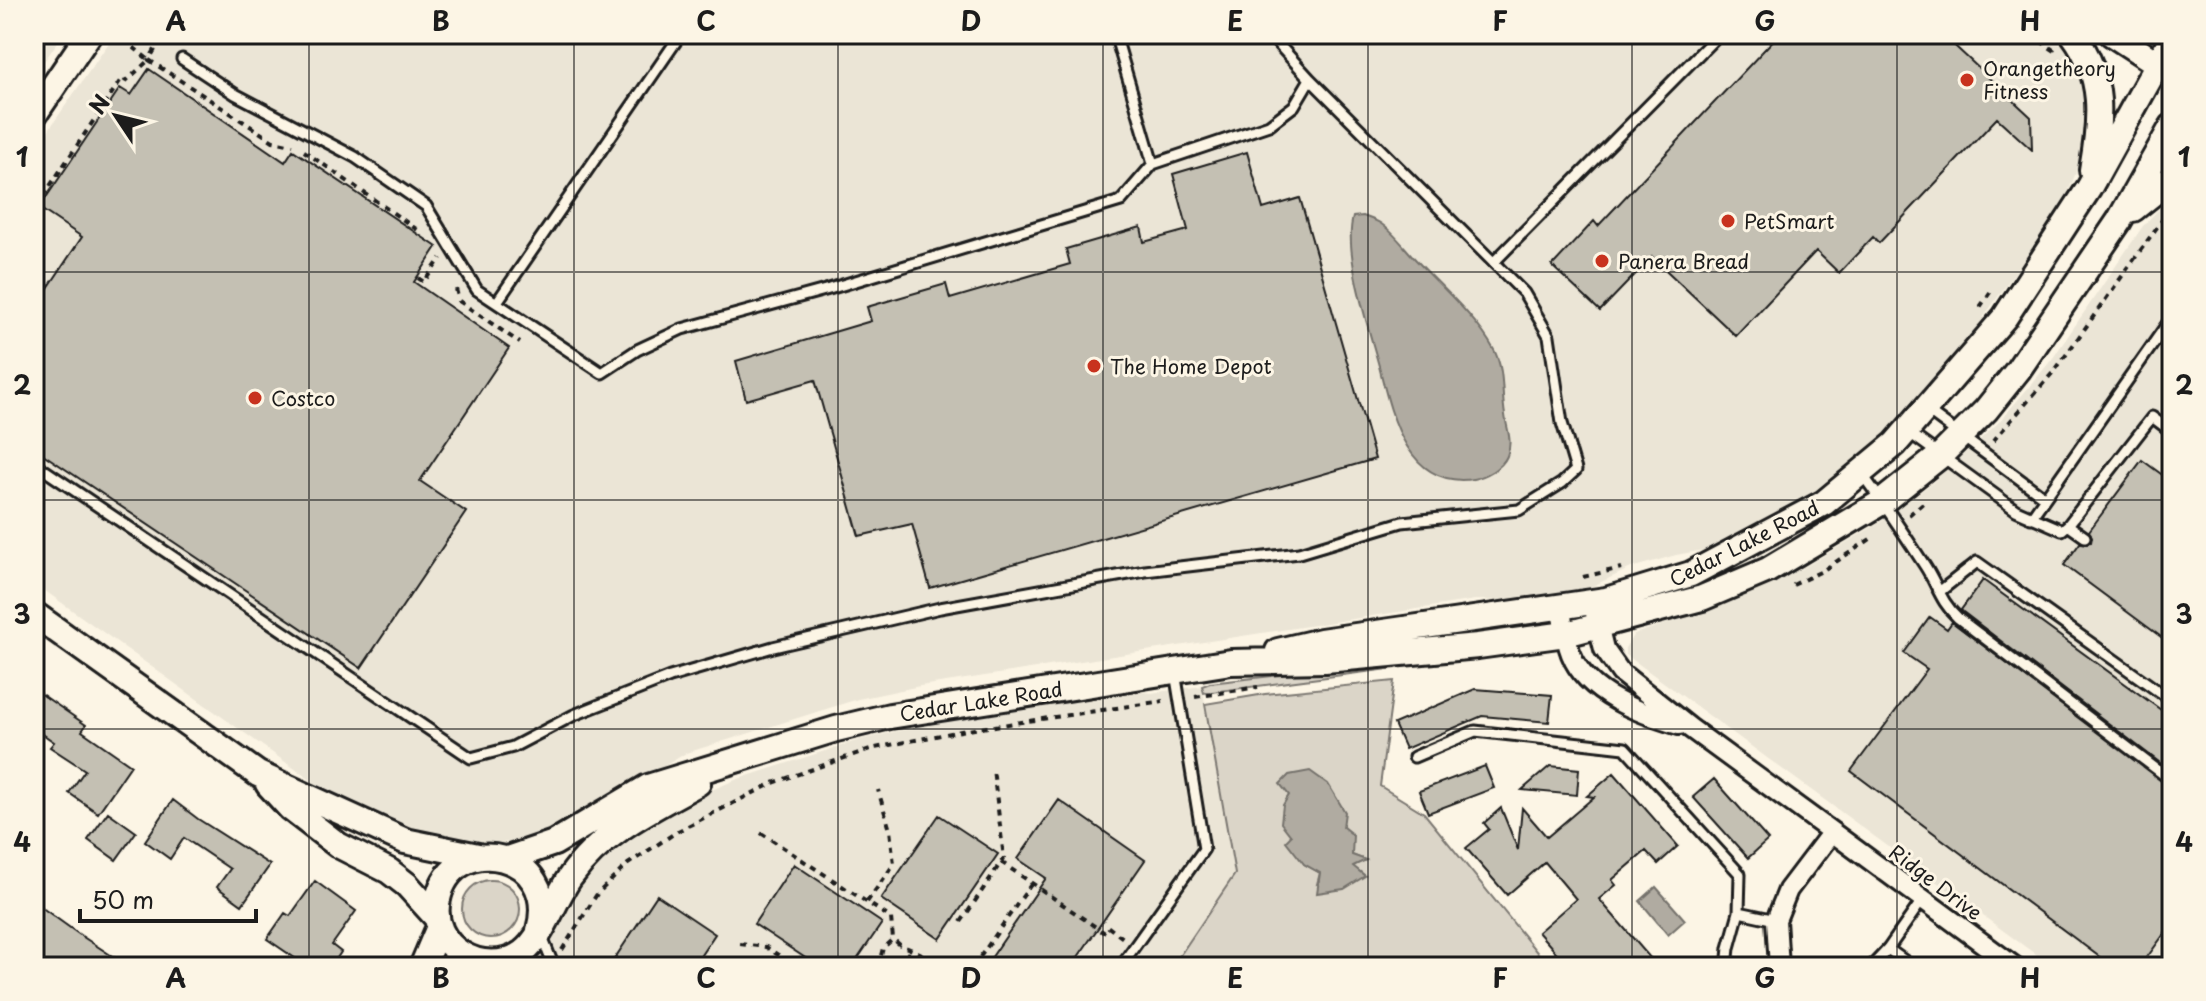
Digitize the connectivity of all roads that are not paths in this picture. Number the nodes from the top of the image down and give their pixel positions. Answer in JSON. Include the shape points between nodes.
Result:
{"nodes":[{"id":1,"x":89,"y":34,"type":"edge"},
{"id":2,"x":681,"y":34,"type":"edge"},
{"id":3,"x":1115,"y":34,"type":"edge"},
{"id":4,"x":1719,"y":34,"type":"edge"},
{"id":5,"x":2073,"y":34,"type":"edge"},
{"id":6,"x":2112,"y":34,"type":"edge"},
{"id":7,"x":1272,"y":36,"type":"edge"},
{"id":8,"x":2172,"y":38,"type":"edge"},
{"id":9,"x":182,"y":59,"type":"dead end"},
{"id":10,"x":2165,"y":68,"type":"edge"},
{"id":11,"x":1310,"y":79,"type":"junction"},
{"id":12,"x":34,"y":115,"type":"edge"},
{"id":13,"x":2172,"y":127,"type":"edge"},
{"id":14,"x":1153,"y":164,"type":"junction"},
{"id":15,"x":2172,"y":178,"type":"edge"},
{"id":16,"x":2089,"y":188,"type":"junction"},
{"id":17,"x":2119,"y":221,"type":"junction"},
{"id":18,"x":1494,"y":262,"type":"junction"},
{"id":19,"x":497,"y":302,"type":"junction"},
{"id":20,"x":2172,"y":317,"type":"edge"},
{"id":21,"x":1926,"y":410,"type":"junction"},
{"id":22,"x":1907,"y":431,"type":"junction"},
{"id":23,"x":2172,"y":432,"type":"edge"},
{"id":24,"x":1961,"y":436,"type":"junction"},
{"id":25,"x":1941,"y":455,"type":"junction"},
{"id":26,"x":34,"y":463,"type":"edge"},
{"id":27,"x":1862,"y":474,"type":"junction"},
{"id":28,"x":2044,"y":497,"type":"junction"},
{"id":29,"x":1882,"y":502,"type":"junction"},
{"id":30,"x":2031,"y":518,"type":"junction"},
{"id":31,"x":2068,"y":525,"type":"junction"},
{"id":32,"x":2085,"y":537,"type":"dead end"},
{"id":33,"x":1939,"y":592,"type":"junction"},
{"id":34,"x":1593,"y":602,"type":"junction"},
{"id":35,"x":1560,"y":605,"type":"junction"},
{"id":36,"x":34,"y":614,"type":"edge"},
{"id":37,"x":1598,"y":627,"type":"junction"},
{"id":38,"x":1566,"y":634,"type":"junction"},
{"id":39,"x":1231,"y":662,"type":"junction"},
{"id":40,"x":1174,"y":669,"type":"junction"},
{"id":41,"x":2172,"y":701,"type":"edge"},
{"id":42,"x":1690,"y":728,"type":"junction"},
{"id":43,"x":1414,"y":757,"type":"dead end"},
{"id":44,"x":736,"y":762,"type":"junction"},
{"id":45,"x":258,"y":774,"type":"junction"},
{"id":46,"x":2172,"y":781,"type":"edge"},
{"id":47,"x":1832,"y":832,"type":"junction"},
{"id":48,"x":495,"y":858,"type":"junction"},
{"id":49,"x":1923,"y":899,"type":"junction"},
{"id":50,"x":1739,"y":912,"type":"junction"},
{"id":51,"x":1776,"y":920,"type":"junction"},
{"id":52,"x":438,"y":923,"type":"junction"},
{"id":53,"x":539,"y":930,"type":"junction"},
{"id":54,"x":1888,"y":949,"type":"junction"},
{"id":55,"x":496,"y":966,"type":"edge"},
{"id":56,"x":422,"y":967,"type":"edge"},
{"id":57,"x":554,"y":967,"type":"edge"},
{"id":58,"x":1120,"y":967,"type":"edge"},
{"id":59,"x":1727,"y":967,"type":"edge"},
{"id":60,"x":1779,"y":967,"type":"edge"},
{"id":61,"x":1871,"y":967,"type":"edge"},
{"id":62,"x":1913,"y":967,"type":"edge"},
{"id":63,"x":2015,"y":967,"type":"edge"}],
"edges":[{"from":1,"to":12,"type":"street"},
{"from":2,"to":19,"type":"lane"},
{"from":3,"to":14,"type":"lane"},
{"from":4,"to":18,"type":"lane"},
{"from":5,"to":16,"type":"street","via":[[2087,53],[2100,115]]},
{"from":6,"to":10,"type":"street"},
{"from":7,"to":11,"type":"lane"},
{"from":8,"to":10,"type":"street","name":"Cedar Lake Road"},
{"from":9,"to":19,"type":"lane","via":[[235,94],[355,157],[426,206],[477,290]]},
{"from":10,"to":16,"type":"street","name":"Cedar Lake Road"},
{"from":11,"to":14,"type":"lane","via":[[1294,106],[1269,125]]},
{"from":11,"to":18,"type":"lane"},
{"from":13,"to":17,"type":"street","name":"Cedar Lake Road"},
{"from":14,"to":19,"type":"lane","via":[[1121,201],[682,329],[602,373]]},
{"from":15,"to":17,"type":"street"},
{"from":16,"to":21,"type":"street","name":"Cedar Lake Road","via":[[2005,317]]},
{"from":17,"to":24,"type":"street","name":"Cedar Lake Road","via":[[2018,370]]},
{"from":18,"to":26,"type":"lane","via":[[1524,293],[1549,336],[1562,423],[1576,470],[1519,510],[1402,522],[1299,553],[1145,571],[940,608],[789,643],[670,677],[574,715],[513,747],[471,758]]},
{"from":20,"to":28,"type":"lane"},
{"from":21,"to":22,"type":"street","name":"Cedar Lake Road"},
{"from":21,"to":24,"type":"lane"},
{"from":22,"to":25,"type":"lane"},
{"from":22,"to":27,"type":"street","name":"Cedar Lake Road"},
{"from":23,"to":31,"type":"lane","via":[[2152,417]]},
{"from":24,"to":25,"type":"street","name":"Cedar Lake Road"},
{"from":24,"to":28,"type":"lane"},
{"from":25,"to":29,"type":"street","name":"Cedar Lake Road"},
{"from":25,"to":30,"type":"lane"},
{"from":27,"to":29,"type":"lane"},
{"from":27,"to":34,"type":"street","name":"Cedar Lake Road","via":[[1789,524],[1691,574]]},
{"from":28,"to":30,"type":"lane"},
{"from":29,"to":33,"type":"lane"},
{"from":29,"to":37,"type":"street","name":"Cedar Lake Road","via":[[1768,570],[1702,598]]},
{"from":30,"to":31,"type":"lane","via":[[2062,530]]},
{"from":31,"to":32,"type":"lane"},
{"from":33,"to":41,"type":"lane","via":[[1977,562]]},
{"from":33,"to":46,"type":"lane","via":[[1958,618]]},
{"from":34,"to":35,"type":"street","name":"Cedar Lake Road"},
{"from":34,"to":37,"type":"street","name":"Ridge Drive"},
{"from":35,"to":38,"type":"street","name":"Ridge Drive"},
{"from":35,"to":39,"type":"street","name":"Cedar Lake Road","via":[[1321,641]]},
{"from":36,"to":45,"type":"street"},
{"from":37,"to":38,"type":"street","name":"Cedar Lake Road"},
{"from":37,"to":42,"type":"street","name":"Ridge Drive","via":[[1604,649],[1621,673]]},
{"from":38,"to":39,"type":"street","name":"Cedar Lake Road","via":[[1325,660]]},
{"from":38,"to":42,"type":"street","name":"Ridge Drive","via":[[1572,657],[1617,702]]},
{"from":39,"to":40,"type":"street","name":"Cedar Lake Road"},
{"from":40,"to":44,"type":"street","name":"Cedar Lake Road","via":[[902,714]]},
{"from":40,"to":58,"type":"lane","via":[[1204,849]]},
{"from":42,"to":47,"type":"street","name":"Ridge Drive"},
{"from":43,"to":50,"type":"lane","via":[[1475,731],[1625,748],[1740,874]]},
{"from":44,"to":48,"type":"street","name":"Cedar Lake Road","via":[[648,787],[562,839]]},
{"from":44,"to":53,"type":"street","name":"Cedar Lake Road","via":[[614,832],[572,874]]},
{"from":45,"to":48,"type":"street","via":[[405,841]]},
{"from":45,"to":52,"type":"street","via":[[290,808],[338,845],[407,885]]},
{"from":47,"to":49,"type":"street","name":"Ridge Drive"},
{"from":47,"to":51,"type":"street","via":[[1788,890]]},
{"from":48,"to":52,"type":"street","name":"Cedar Lake Road","via":[[463,863],[448,877],[438,896]]},
{"from":48,"to":53,"type":"street","via":[[520,865],[539,887]]},
{"from":49,"to":54,"type":"lane"},
{"from":49,"to":63,"type":"street","name":"Ridge Drive"},
{"from":50,"to":51,"type":"lane"},
{"from":50,"to":59,"type":"lane"},
{"from":51,"to":60,"type":"street"},
{"from":52,"to":55,"type":"street","name":"Cedar Lake Road","via":[[449,944],[464,956]]},
{"from":52,"to":56,"type":"street","name":"Cedar Lake Road"},
{"from":53,"to":55,"type":"street","name":"Cedar Lake Road","via":[[523,952]]},
{"from":53,"to":57,"type":"lane"},
{"from":54,"to":61,"type":"lane"},
{"from":54,"to":62,"type":"lane"}]}
